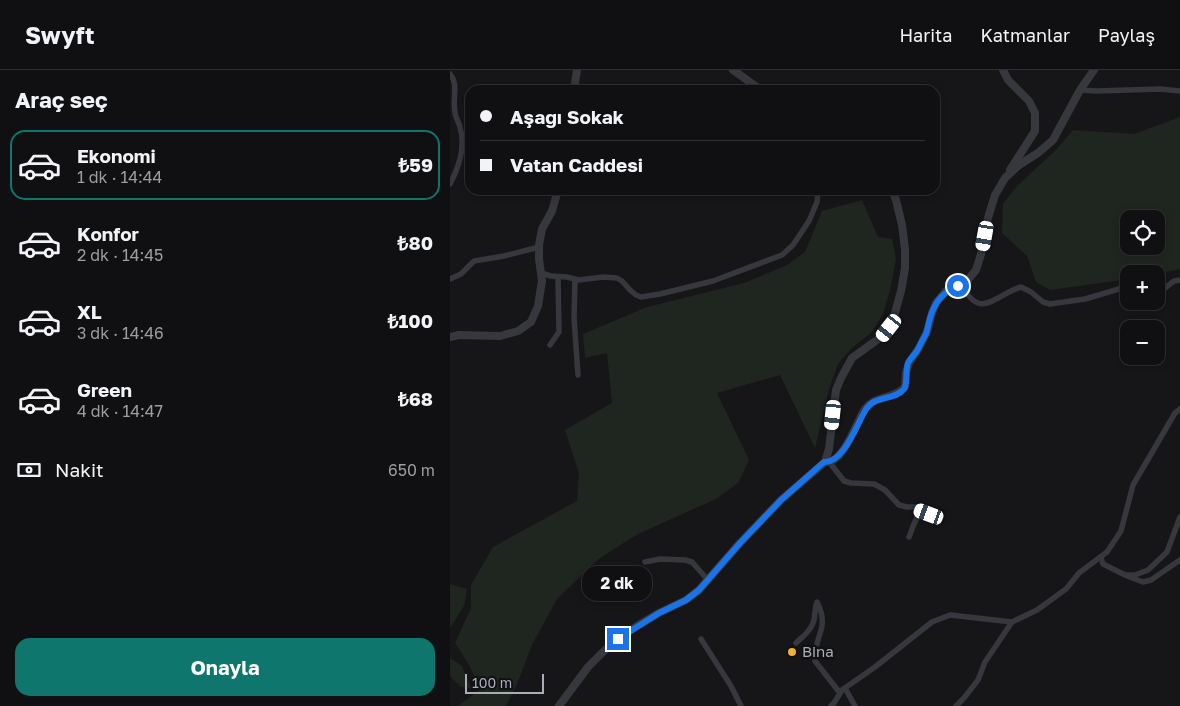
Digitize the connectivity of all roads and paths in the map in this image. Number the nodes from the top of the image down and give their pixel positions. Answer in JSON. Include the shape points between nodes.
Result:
{"nodes":[{"id":1,"x":577,"y":70,"type":"edge"},
{"id":2,"x":732,"y":70,"type":"edge"},
{"id":3,"x":1003,"y":70,"type":"edge"},
{"id":4,"x":1094,"y":70,"type":"edge"},
{"id":5,"x":450,"y":74,"type":"edge"},
{"id":6,"x":575,"y":85,"type":"edge"},
{"id":7,"x":753,"y":85,"type":"edge"},
{"id":8,"x":1080,"y":90,"type":"junction"},
{"id":9,"x":1180,"y":91,"type":"edge"},
{"id":10,"x":1005,"y":178,"type":"junction"},
{"id":11,"x":450,"y":184,"type":"edge"},
{"id":12,"x":556,"y":195,"type":"edge"},
{"id":13,"x":818,"y":195,"type":"edge"},
{"id":14,"x":894,"y":195,"type":"edge"},
{"id":15,"x":539,"y":247,"type":"junction"},
{"id":16,"x":541,"y":273,"type":"junction"},
{"id":17,"x":558,"y":276,"type":"junction"},
{"id":18,"x":450,"y":279,"type":"edge"},
{"id":19,"x":575,"y":279,"type":"junction"},
{"id":20,"x":1180,"y":280,"type":"edge"},
{"id":21,"x":961,"y":284,"type":"junction"},
{"id":22,"x":1165,"y":288,"type":"edge"},
{"id":23,"x":1120,"y":289,"type":"edge"},
{"id":24,"x":450,"y":337,"type":"edge"},
{"id":25,"x":550,"y":345,"type":"dead end"},
{"id":26,"x":578,"y":375,"type":"dead end"},
{"id":27,"x":1180,"y":409,"type":"edge"},
{"id":28,"x":827,"y":463,"type":"junction"},
{"id":29,"x":919,"y":510,"type":"junction"},
{"id":30,"x":935,"y":516,"type":"dead end"},
{"id":31,"x":1180,"y":517,"type":"edge"},
{"id":32,"x":909,"y":537,"type":"dead end"},
{"id":33,"x":1101,"y":558,"type":"junction"},
{"id":34,"x":1180,"y":560,"type":"edge"},
{"id":35,"x":645,"y":562,"type":"dead end"},
{"id":36,"x":1125,"y":575,"type":"junction"},
{"id":37,"x":708,"y":580,"type":"junction"},
{"id":38,"x":1012,"y":622,"type":"junction"},
{"id":39,"x":701,"y":639,"type":"dead end"},
{"id":40,"x":796,"y":643,"type":"dead end"},
{"id":41,"x":845,"y":688,"type":"junction"},
{"id":42,"x":840,"y":693,"type":"junction"},
{"id":43,"x":558,"y":706,"type":"edge"},
{"id":44,"x":741,"y":706,"type":"edge"},
{"id":45,"x":831,"y":706,"type":"edge"},
{"id":46,"x":855,"y":706,"type":"edge"},
{"id":47,"x":956,"y":706,"type":"edge"}],
"edges":[{"from":1,"to":6,"type":"street"},
{"from":2,"to":7,"type":"street"},
{"from":3,"to":10,"type":"street","via":[[1035,113],[1035,131]]},
{"from":4,"to":8,"type":"street"},
{"from":5,"to":11,"type":"street","via":[[454,81],[454,112],[461,129],[462,146],[460,164]]},
{"from":8,"to":9,"type":"street"},
{"from":8,"to":10,"type":"street","via":[[1052,140]]},
{"from":10,"to":21,"type":"street","via":[[990,210],[976,270]]},
{"from":12,"to":15,"type":"street","via":[[542,229]]},
{"from":13,"to":19,"type":"street","via":[[810,221],[793,245],[782,255],[752,267],[641,297],[617,278]]},
{"from":14,"to":28,"type":"street","via":[[905,249],[901,291],[889,328],[852,358],[841,378],[836,390]]},
{"from":15,"to":16,"type":"street"},
{"from":15,"to":18,"type":"street","via":[[474,261],[461,274]]},
{"from":16,"to":17,"type":"street"},
{"from":16,"to":24,"type":"street","via":[[538,306],[531,322],[518,331],[500,336]]},
{"from":17,"to":19,"type":"street"},
{"from":17,"to":25,"type":"street","via":[[559,332]]},
{"from":19,"to":26,"type":"street"},
{"from":20,"to":22,"type":"street"},
{"from":21,"to":23,"type":"street","via":[[973,302],[983,304],[1021,287],[1050,304]]},
{"from":21,"to":28,"type":"street","via":[[946,291],[936,303],[927,332],[909,362],[905,388],[900,393],[874,401],[836,459]]},
{"from":27,"to":33,"type":"street","via":[[1133,485],[1121,531]]},
{"from":28,"to":29,"type":"street","via":[[844,481],[874,484],[899,505]]},
{"from":28,"to":37,"type":"street","via":[[781,500]]},
{"from":29,"to":30,"type":"street"},
{"from":29,"to":32,"type":"street"},
{"from":31,"to":36,"type":"street","via":[[1168,552],[1148,570]]},
{"from":33,"to":36,"type":"street","via":[[1103,564]]},
{"from":33,"to":38,"type":"street","via":[[1037,610]]},
{"from":34,"to":36,"type":"street","via":[[1151,580],[1143,582]]},
{"from":35,"to":37,"type":"street","via":[[660,559],[692,562]]},
{"from":37,"to":43,"type":"street","via":[[686,600],[618,639],[588,667]]},
{"from":38,"to":41,"type":"street","via":[[950,615],[932,622]]},
{"from":38,"to":47,"type":"street","via":[[985,662],[978,680]]},
{"from":39,"to":44,"type":"street"},
{"from":40,"to":42,"type":"street","via":[[813,624],[817,602],[823,622],[814,661]]},
{"from":41,"to":42,"type":"street"},
{"from":41,"to":46,"type":"street"},
{"from":42,"to":45,"type":"street"}]}
